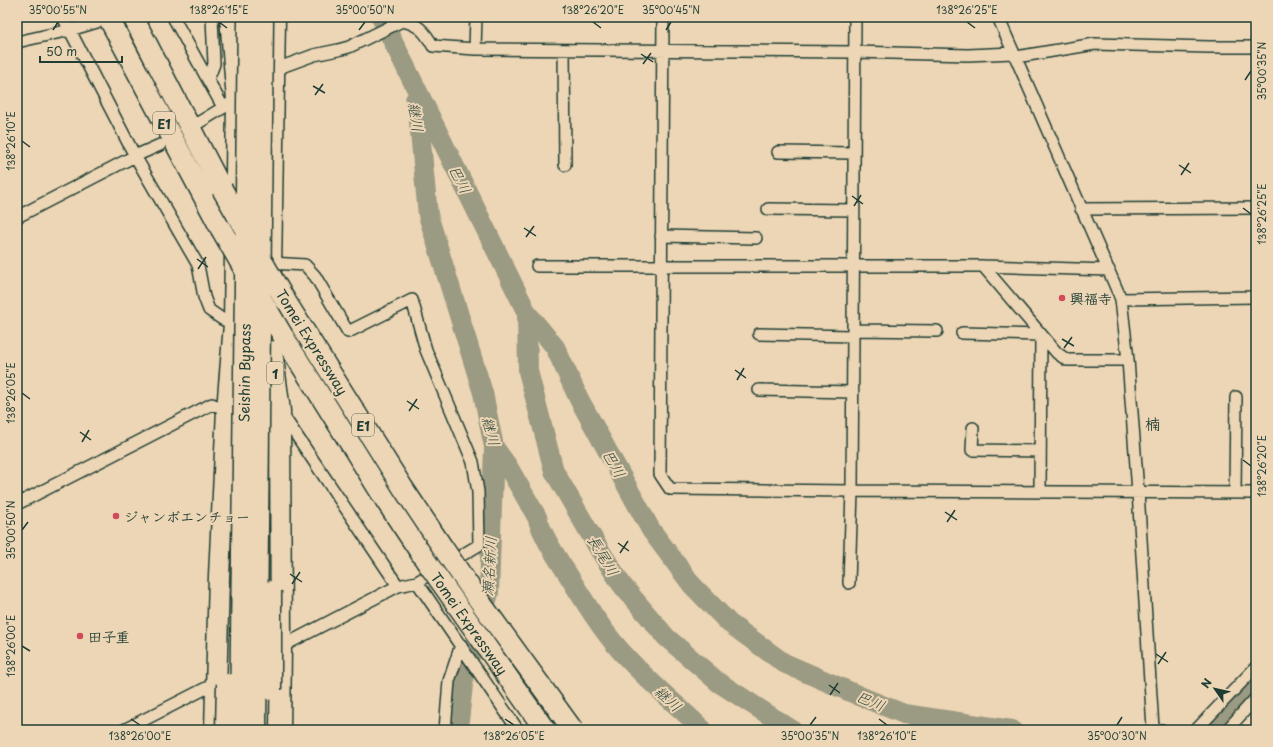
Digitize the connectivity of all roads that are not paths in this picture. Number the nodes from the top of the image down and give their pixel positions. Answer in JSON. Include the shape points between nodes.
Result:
{"nodes":[{"id":1,"x":63,"y":17,"type":"edge"},
{"id":2,"x":133,"y":17,"type":"edge"},
{"id":3,"x":173,"y":17,"type":"edge"},
{"id":4,"x":212,"y":17,"type":"edge"},
{"id":5,"x":230,"y":17,"type":"edge"},
{"id":6,"x":248,"y":17,"type":"edge"},
{"id":7,"x":263,"y":17,"type":"edge"},
{"id":8,"x":275,"y":17,"type":"edge"},
{"id":9,"x":476,"y":17,"type":"edge"},
{"id":10,"x":663,"y":17,"type":"edge"},
{"id":11,"x":855,"y":17,"type":"edge"},
{"id":12,"x":998,"y":17,"type":"edge"},
{"id":13,"x":102,"y":20,"type":"edge"},
{"id":14,"x":404,"y":20,"type":"edge"},
{"id":15,"x":70,"y":30,"type":"junction"},
{"id":16,"x":17,"y":42,"type":"edge"},
{"id":17,"x":1256,"y":46,"type":"edge"},
{"id":18,"x":475,"y":49,"type":"junction"},
{"id":19,"x":564,"y":50,"type":"junction"},
{"id":20,"x":663,"y":51,"type":"junction"},
{"id":21,"x":854,"y":52,"type":"junction"},
{"id":22,"x":1015,"y":55,"type":"junction"},
{"id":23,"x":274,"y":74,"type":"junction"},
{"id":24,"x":208,"y":80,"type":"junction"},
{"id":25,"x":230,"y":104,"type":"junction"},
{"id":26,"x":198,"y":123,"type":"dead end"},
{"id":27,"x":160,"y":145,"type":"dead end"},
{"id":28,"x":778,"y":152,"type":"dead end"},
{"id":29,"x":854,"y":153,"type":"junction"},
{"id":30,"x":135,"y":156,"type":"junction"},
{"id":31,"x":565,"y":165,"type":"dead end"},
{"id":32,"x":1256,"y":208,"type":"edge"},
{"id":33,"x":768,"y":209,"type":"dead end"},
{"id":34,"x":1082,"y":209,"type":"junction"},
{"id":35,"x":853,"y":210,"type":"junction"},
{"id":36,"x":17,"y":217,"type":"edge"},
{"id":37,"x":661,"y":236,"type":"junction"},
{"id":38,"x":756,"y":238,"type":"dead end"},
{"id":39,"x":253,"y":243,"type":"junction"},
{"id":40,"x":271,"y":263,"type":"junction"},
{"id":41,"x":537,"y":266,"type":"dead end"},
{"id":42,"x":661,"y":266,"type":"junction"},
{"id":43,"x":983,"y":266,"type":"junction"},
{"id":44,"x":853,"y":267,"type":"junction"},
{"id":45,"x":1109,"y":270,"type":"junction"},
{"id":46,"x":1256,"y":298,"type":"edge"},
{"id":47,"x":1121,"y":299,"type":"junction"},
{"id":48,"x":234,"y":324,"type":"junction"},
{"id":49,"x":937,"y":331,"type":"dead end"},
{"id":50,"x":853,"y":333,"type":"junction"},
{"id":51,"x":962,"y":333,"type":"dead end"},
{"id":52,"x":759,"y":334,"type":"dead end"},
{"id":53,"x":1041,"y":335,"type":"junction"},
{"id":54,"x":277,"y":336,"type":"junction"},
{"id":55,"x":1128,"y":360,"type":"junction"},
{"id":56,"x":759,"y":390,"type":"dead end"},
{"id":57,"x":852,"y":392,"type":"junction"},
{"id":58,"x":1236,"y":397,"type":"dead end"},
{"id":59,"x":227,"y":410,"type":"junction"},
{"id":60,"x":280,"y":411,"type":"junction"},
{"id":61,"x":972,"y":428,"type":"dead end"},
{"id":62,"x":1040,"y":451,"type":"junction"},
{"id":63,"x":852,"y":491,"type":"junction"},
{"id":64,"x":1040,"y":492,"type":"junction"},
{"id":65,"x":1138,"y":492,"type":"junction"},
{"id":66,"x":1235,"y":493,"type":"junction"},
{"id":67,"x":1256,"y":493,"type":"edge"},
{"id":68,"x":17,"y":504,"type":"edge"},
{"id":69,"x":417,"y":582,"type":"junction"},
{"id":70,"x":850,"y":583,"type":"dead end"},
{"id":71,"x":398,"y":586,"type":"junction"},
{"id":72,"x":461,"y":646,"type":"junction"},
{"id":73,"x":281,"y":647,"type":"junction"},
{"id":74,"x":1256,"y":667,"type":"edge"},
{"id":75,"x":216,"y":683,"type":"junction"},
{"id":76,"x":1256,"y":698,"type":"edge"},
{"id":77,"x":124,"y":730,"type":"edge"},
{"id":78,"x":215,"y":730,"type":"edge"},
{"id":79,"x":226,"y":730,"type":"edge"},
{"id":80,"x":240,"y":730,"type":"edge"},
{"id":81,"x":256,"y":730,"type":"edge"},
{"id":82,"x":270,"y":730,"type":"edge"},
{"id":83,"x":280,"y":730,"type":"edge"},
{"id":84,"x":446,"y":730,"type":"edge"},
{"id":85,"x":518,"y":730,"type":"edge"},
{"id":86,"x":545,"y":730,"type":"edge"},
{"id":87,"x":573,"y":730,"type":"edge"},
{"id":88,"x":1162,"y":730,"type":"edge"},
{"id":89,"x":1196,"y":730,"type":"edge"},
{"id":90,"x":1228,"y":730,"type":"edge"}],
"edges":[{"from":1,"to":15,"type":"street"},
{"from":2,"to":87,"type":"highway","name":"Tomei Expressway","number":"E1","bridge":true,"via":[[222,189],[285,300],[443,548]]},
{"from":3,"to":24,"type":"street"},
{"from":4,"to":24,"type":"street","via":[[214,64]]},
{"from":5,"to":25,"type":"highway"},
{"from":6,"to":39,"type":"highway","name":"Seishin Bypass","number":"1","bridge":true,"via":[[247,159]]},
{"from":7,"to":39,"type":"highway","name":"Seishin Bypass","number":"1","bridge":true},
{"from":8,"to":23,"type":"highway","number":"1"},
{"from":9,"to":18,"type":"street"},
{"from":10,"to":20,"type":"street"},
{"from":11,"to":21,"type":"street"},
{"from":12,"to":22,"type":"street"},
{"from":13,"to":15,"type":"street"},
{"from":13,"to":54,"type":"highway","name":"Tomei Expressway","number":"E1","bridge":true,"via":[[221,229]]},
{"from":14,"to":18,"type":"street","via":[[424,31],[433,46]]},
{"from":14,"to":23,"type":"street","via":[[353,45],[284,66]]},
{"from":15,"to":16,"type":"street"},
{"from":15,"to":30,"type":"street"},
{"from":17,"to":22,"type":"street","via":[[1095,44]]},
{"from":18,"to":19,"type":"street"},
{"from":19,"to":20,"type":"street"},
{"from":19,"to":31,"type":"street"},
{"from":20,"to":21,"type":"street"},
{"from":20,"to":37,"type":"street"},
{"from":21,"to":22,"type":"street"},
{"from":21,"to":29,"type":"street"},
{"from":22,"to":34,"type":"street"},
{"from":23,"to":25,"type":"street"},
{"from":23,"to":40,"type":"highway","number":"1"},
{"from":24,"to":25,"type":"street"},
{"from":25,"to":26,"type":"street"},
{"from":25,"to":48,"type":"highway"},
{"from":27,"to":30,"type":"street"},
{"from":28,"to":29,"type":"street"},
{"from":29,"to":35,"type":"street"},
{"from":30,"to":36,"type":"street"},
{"from":30,"to":48,"type":"street","via":[[198,265],[204,297],[210,310]]},
{"from":32,"to":34,"type":"street"},
{"from":33,"to":35,"type":"street"},
{"from":34,"to":45,"type":"street"},
{"from":35,"to":44,"type":"street"},
{"from":37,"to":38,"type":"street"},
{"from":37,"to":42,"type":"street"},
{"from":39,"to":79,"type":"highway","bridge":true,"via":[[232,426]]},
{"from":39,"to":80,"type":"highway","name":"Seishin Bypass","number":"1","bridge":true},
{"from":39,"to":81,"type":"highway","name":"Seishin Bypass","number":"1","bridge":true},
{"from":39,"to":82,"type":"highway","number":"1","bridge":true,"via":[[269,355],[272,503]]},
{"from":40,"to":54,"type":"highway","number":"1"},
{"from":40,"to":69,"type":"street","via":[[305,265],[315,276],[348,332],[412,300],[426,350],[473,462],[478,492],[479,545]]},
{"from":41,"to":42,"type":"street"},
{"from":42,"to":44,"type":"street"},
{"from":42,"to":63,"type":"street","via":[[660,474],[670,489]]},
{"from":43,"to":44,"type":"street"},
{"from":43,"to":45,"type":"street"},
{"from":43,"to":53,"type":"street"},
{"from":44,"to":50,"type":"street"},
{"from":45,"to":47,"type":"street"},
{"from":46,"to":47,"type":"street"},
{"from":47,"to":55,"type":"street"},
{"from":48,"to":54,"type":"street"},
{"from":48,"to":59,"type":"highway"},
{"from":49,"to":50,"type":"street"},
{"from":50,"to":52,"type":"street"},
{"from":50,"to":57,"type":"street"},
{"from":51,"to":53,"type":"street"},
{"from":53,"to":55,"type":"street","via":[[1067,360]]},
{"from":53,"to":62,"type":"street"},
{"from":54,"to":60,"type":"highway","number":"1"},
{"from":54,"to":86,"type":"highway","name":"Tomei Expressway","number":"E1","bridge":true,"via":[[426,561]]},
{"from":55,"to":65,"type":"street"},
{"from":56,"to":57,"type":"street"},
{"from":57,"to":63,"type":"street"},
{"from":58,"to":66,"type":"street"},
{"from":59,"to":68,"type":"street","via":[[212,404]]},
{"from":59,"to":75,"type":"highway"},
{"from":60,"to":71,"type":"street"},
{"from":60,"to":73,"type":"highway","number":"1"},
{"from":61,"to":62,"type":"street","via":[[972,450]]},
{"from":62,"to":64,"type":"street"},
{"from":63,"to":64,"type":"street"},
{"from":63,"to":70,"type":"street"},
{"from":64,"to":65,"type":"street"},
{"from":65,"to":66,"type":"street"},
{"from":65,"to":88,"type":"street","via":[[1153,728]]},
{"from":66,"to":67,"type":"street"},
{"from":69,"to":71,"type":"street"},
{"from":69,"to":72,"type":"street"},
{"from":71,"to":73,"type":"street"},
{"from":72,"to":84,"type":"street","via":[[449,681]]},
{"from":72,"to":85,"type":"street"},
{"from":73,"to":75,"type":"street"},
{"from":73,"to":83,"type":"highway","number":"1"},
{"from":74,"to":89,"type":"street"},
{"from":75,"to":77,"type":"street"},
{"from":75,"to":78,"type":"highway"},
{"from":76,"to":90,"type":"street"}]}
